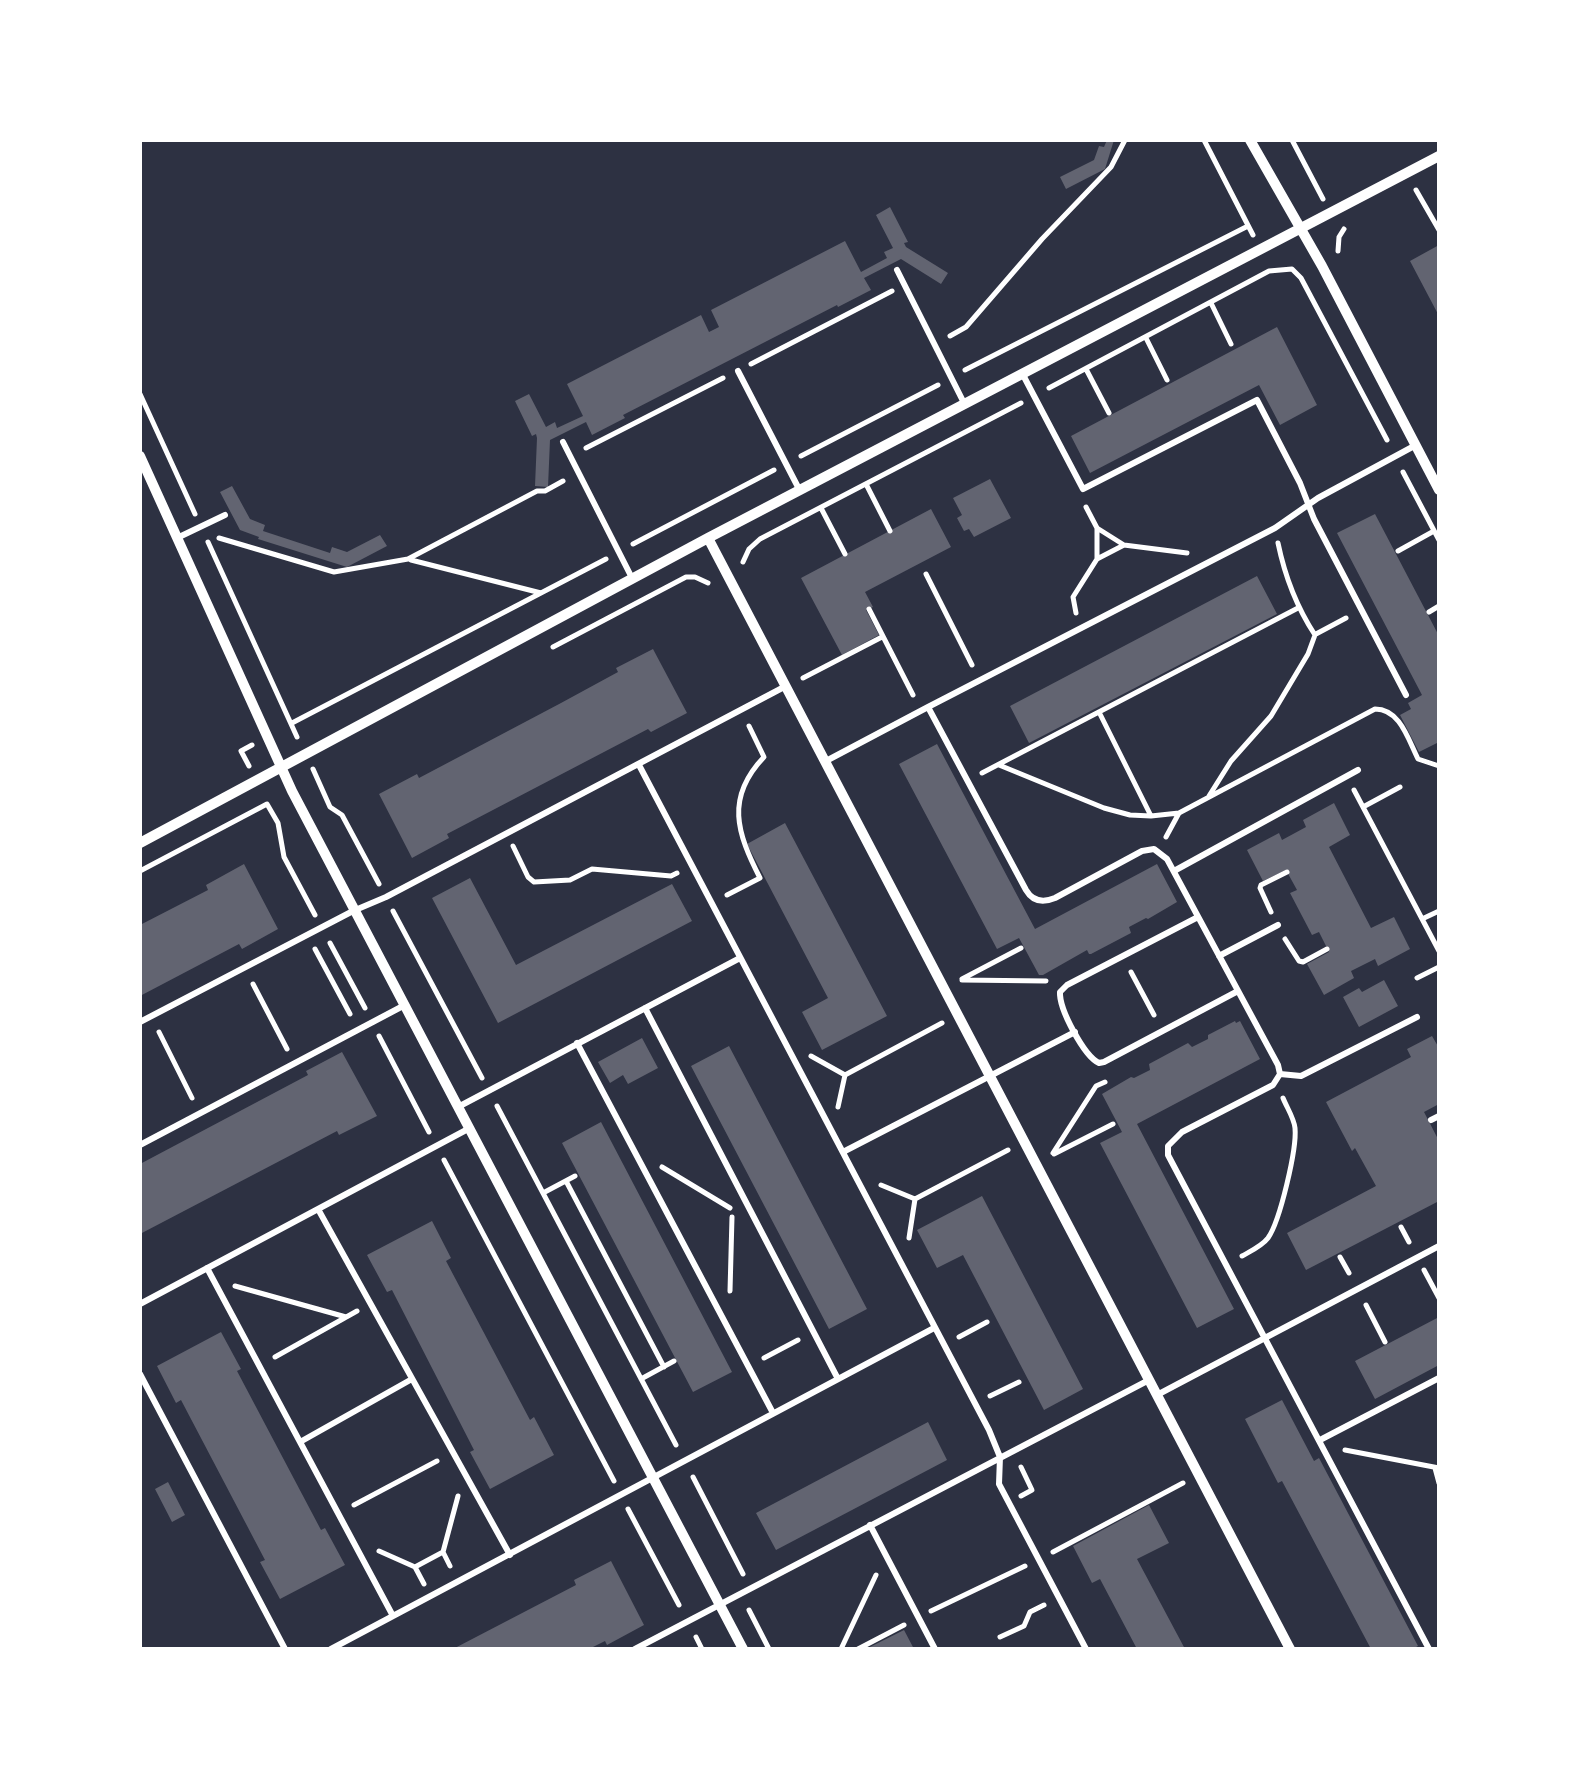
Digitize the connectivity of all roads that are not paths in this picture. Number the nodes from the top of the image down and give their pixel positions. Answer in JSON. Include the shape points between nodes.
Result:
{"nodes":[{"id":1,"x":1250,"y":140,"type":"edge"},
{"id":2,"x":1439,"y":156,"type":"edge"},
{"id":3,"x":1299,"y":227,"type":"junction"},
{"id":4,"x":897,"y":270,"type":"dead end"},
{"id":5,"x":738,"y":371,"type":"dead end"},
{"id":6,"x":1022,"y":373,"type":"junction"},
{"id":7,"x":964,"y":403,"type":"junction"},
{"id":8,"x":563,"y":442,"type":"dead end"},
{"id":9,"x":1416,"y":446,"type":"junction"},
{"id":10,"x":140,"y":456,"type":"edge"},
{"id":11,"x":800,"y":490,"type":"junction"},
{"id":12,"x":1439,"y":490,"type":"edge"},
{"id":13,"x":1309,"y":504,"type":"junction"},
{"id":14,"x":225,"y":515,"type":"dead end"},
{"id":15,"x":177,"y":538,"type":"junction"},
{"id":16,"x":708,"y":538,"type":"junction"},
{"id":17,"x":632,"y":579,"type":"junction"},
{"id":18,"x":787,"y":686,"type":"junction"},
{"id":19,"x":1406,"y":694,"type":"dead end"},
{"id":20,"x":925,"y":709,"type":"junction"},
{"id":21,"x":825,"y":762,"type":"junction"},
{"id":22,"x":639,"y":765,"type":"junction"},
{"id":23,"x":281,"y":768,"type":"junction"},
{"id":24,"x":1358,"y":770,"type":"dead end"},
{"id":25,"x":140,"y":842,"type":"edge"},
{"id":26,"x":1174,"y":871,"type":"junction"},
{"id":27,"x":353,"y":911,"type":"junction"},
{"id":28,"x":1198,"y":918,"type":"junction"},
{"id":29,"x":1278,"y":925,"type":"road end"},
{"id":30,"x":1220,"y":956,"type":"junction"},
{"id":31,"x":740,"y":958,"type":"junction"},
{"id":32,"x":1238,"y":991,"type":"junction"},
{"id":33,"x":403,"y":1006,"type":"junction"},
{"id":34,"x":645,"y":1008,"type":"junction"},
{"id":35,"x":1417,"y":1017,"type":"dead end"},
{"id":36,"x":140,"y":1022,"type":"edge"},
{"id":37,"x":1075,"y":1032,"type":"junction"},
{"id":38,"x":577,"y":1044,"type":"junction"},
{"id":39,"x":990,"y":1075,"type":"junction"},
{"id":40,"x":1278,"y":1078,"type":"junction"},
{"id":41,"x":457,"y":1107,"type":"junction"},
{"id":42,"x":468,"y":1128,"type":"junction"},
{"id":43,"x":140,"y":1145,"type":"edge"},
{"id":44,"x":843,"y":1152,"type":"junction"},
{"id":45,"x":318,"y":1209,"type":"junction"},
{"id":46,"x":1439,"y":1246,"type":"edge"},
{"id":47,"x":207,"y":1268,"type":"junction"},
{"id":48,"x":140,"y":1304,"type":"edge"},
{"id":49,"x":935,"y":1328,"type":"junction"},
{"id":50,"x":1264,"y":1336,"type":"junction"},
{"id":51,"x":140,"y":1374,"type":"edge"},
{"id":52,"x":1439,"y":1378,"type":"edge"},
{"id":53,"x":412,"y":1379,"type":"junction"},
{"id":54,"x":838,"y":1379,"type":"junction"},
{"id":55,"x":1149,"y":1380,"type":"junction"},
{"id":56,"x":1157,"y":1395,"type":"junction"},
{"id":57,"x":773,"y":1413,"type":"junction"},
{"id":58,"x":300,"y":1442,"type":"junction"},
{"id":59,"x":1321,"y":1443,"type":"junction"},
{"id":60,"x":1000,"y":1457,"type":"junction"},
{"id":61,"x":652,"y":1478,"type":"junction"},
{"id":62,"x":870,"y":1525,"type":"junction"},
{"id":63,"x":510,"y":1555,"type":"junction"},
{"id":64,"x":720,"y":1604,"type":"junction"},
{"id":65,"x":393,"y":1616,"type":"junction"},
{"id":66,"x":285,"y":1649,"type":"edge"},
{"id":67,"x":331,"y":1649,"type":"edge"},
{"id":68,"x":635,"y":1649,"type":"edge"},
{"id":69,"x":743,"y":1649,"type":"edge"},
{"id":70,"x":935,"y":1649,"type":"edge"},
{"id":71,"x":1086,"y":1649,"type":"edge"},
{"id":72,"x":1290,"y":1649,"type":"edge"},
{"id":73,"x":1429,"y":1649,"type":"edge"}],
"edges":[{"from":1,"to":3,"type":"street"},
{"from":2,"to":3,"type":"street"},
{"from":3,"to":6,"type":"street"},
{"from":3,"to":9,"type":"street"},
{"from":4,"to":7,"type":"lane"},
{"from":5,"to":11,"type":"lane"},
{"from":6,"to":7,"type":"street"},
{"from":6,"to":13,"type":"lane","via":[[1083,490],[1257,400]]},
{"from":7,"to":11,"type":"street"},
{"from":8,"to":17,"type":"lane"},
{"from":9,"to":12,"type":"street"},
{"from":9,"to":13,"type":"lane"},
{"from":10,"to":15,"type":"street"},
{"from":11,"to":16,"type":"street"},
{"from":13,"to":19,"type":"lane"},
{"from":13,"to":20,"type":"lane","via":[[1275,528]]},
{"from":14,"to":15,"type":"lane"},
{"from":15,"to":23,"type":"street"},
{"from":16,"to":17,"type":"street"},
{"from":16,"to":18,"type":"street"},
{"from":17,"to":23,"type":"street"},
{"from":18,"to":21,"type":"street"},
{"from":18,"to":22,"type":"lane"},
{"from":20,"to":21,"type":"lane"},
{"from":20,"to":26,"type":"lane","via":[[1038,901],[1142,850],[1158,850]]},
{"from":21,"to":39,"type":"street"},
{"from":22,"to":27,"type":"lane"},
{"from":22,"to":31,"type":"lane"},
{"from":23,"to":25,"type":"street"},
{"from":23,"to":27,"type":"street"},
{"from":24,"to":26,"type":"lane"},
{"from":26,"to":28,"type":"lane"},
{"from":27,"to":33,"type":"street"},
{"from":27,"to":36,"type":"lane"},
{"from":28,"to":30,"type":"lane"},
{"from":28,"to":37,"type":"lane","via":[[1060,992]]},
{"from":29,"to":30,"type":"lane"},
{"from":30,"to":32,"type":"lane"},
{"from":31,"to":34,"type":"lane"},
{"from":31,"to":44,"type":"lane"},
{"from":32,"to":37,"type":"lane","via":[[1098,1063]]},
{"from":32,"to":40,"type":"lane","via":[[1278,1065]]},
{"from":33,"to":41,"type":"street"},
{"from":33,"to":43,"type":"lane"},
{"from":34,"to":38,"type":"lane"},
{"from":34,"to":54,"type":"lane"},
{"from":35,"to":40,"type":"lane","via":[[1301,1076]]},
{"from":37,"to":39,"type":"lane"},
{"from":38,"to":41,"type":"lane"},
{"from":38,"to":57,"type":"lane"},
{"from":39,"to":44,"type":"lane"},
{"from":39,"to":55,"type":"street"},
{"from":40,"to":50,"type":"lane","via":[[1168,1146]]},
{"from":41,"to":42,"type":"street"},
{"from":42,"to":45,"type":"lane"},
{"from":42,"to":61,"type":"street"},
{"from":44,"to":49,"type":"lane"},
{"from":45,"to":47,"type":"lane"},
{"from":45,"to":53,"type":"lane"},
{"from":46,"to":50,"type":"lane"},
{"from":47,"to":48,"type":"lane"},
{"from":47,"to":58,"type":"lane"},
{"from":49,"to":54,"type":"lane"},
{"from":49,"to":60,"type":"lane"},
{"from":50,"to":56,"type":"lane"},
{"from":50,"to":59,"type":"lane"},
{"from":51,"to":66,"type":"lane"},
{"from":52,"to":59,"type":"lane"},
{"from":53,"to":58,"type":"lane"},
{"from":53,"to":63,"type":"lane"},
{"from":54,"to":57,"type":"lane"},
{"from":55,"to":56,"type":"street"},
{"from":55,"to":60,"type":"lane"},
{"from":56,"to":72,"type":"street"},
{"from":57,"to":61,"type":"lane"},
{"from":58,"to":65,"type":"lane"},
{"from":59,"to":73,"type":"lane"},
{"from":60,"to":62,"type":"lane"},
{"from":60,"to":71,"type":"lane","via":[[999,1484]]},
{"from":61,"to":63,"type":"lane"},
{"from":61,"to":64,"type":"street"},
{"from":62,"to":64,"type":"lane"},
{"from":62,"to":70,"type":"lane"},
{"from":63,"to":65,"type":"lane"},
{"from":64,"to":68,"type":"lane"},
{"from":64,"to":69,"type":"street"},
{"from":65,"to":67,"type":"lane"}]}
